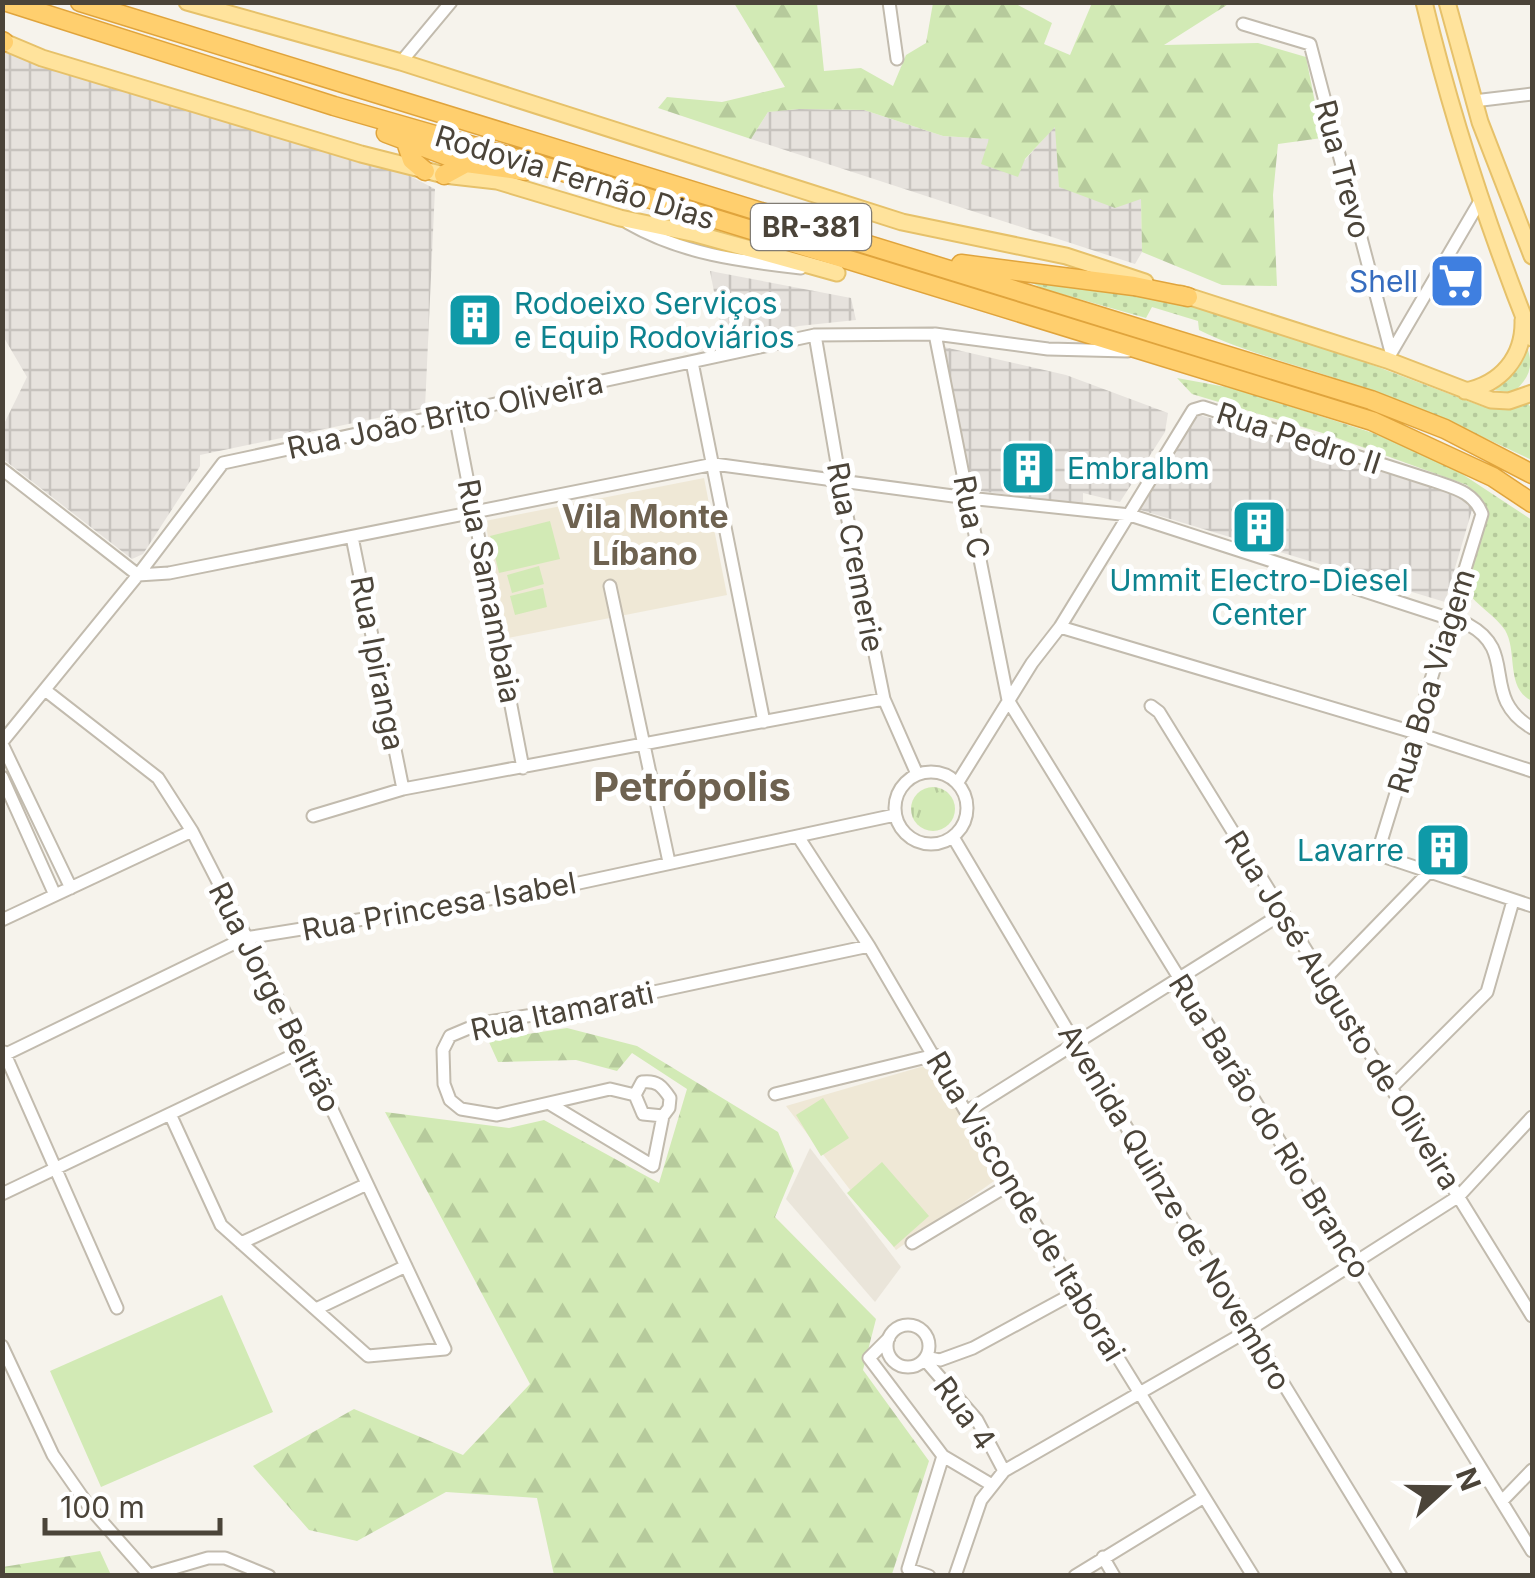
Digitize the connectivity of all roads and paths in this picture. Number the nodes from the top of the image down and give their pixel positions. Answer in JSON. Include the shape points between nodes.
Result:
{"nodes":[{"id":1,"x":7,"y":2,"type":"edge"},
{"id":2,"x":187,"y":2,"type":"edge"},
{"id":3,"x":451,"y":2,"type":"edge"},
{"id":4,"x":889,"y":2,"type":"edge"},
{"id":5,"x":1424,"y":2,"type":"edge"},
{"id":6,"x":1447,"y":2,"type":"edge"},
{"id":7,"x":88,"y":4,"type":"edge"},
{"id":8,"x":1243,"y":24,"type":"dead end"},
{"id":9,"x":3,"y":42,"type":"edge"},
{"id":10,"x":897,"y":60,"type":"dead end"},
{"id":11,"x":401,"y":62,"type":"junction"},
{"id":12,"x":1532,"y":94,"type":"edge"},
{"id":13,"x":1474,"y":101,"type":"junction"},
{"id":14,"x":334,"y":106,"type":"junction"},
{"id":15,"x":405,"y":138,"type":"junction"},
{"id":16,"x":466,"y":163,"type":"junction"},
{"id":17,"x":425,"y":171,"type":"junction"},
{"id":18,"x":560,"y":171,"type":"junction"},
{"id":19,"x":444,"y":175,"type":"junction"},
{"id":20,"x":1480,"y":201,"type":"junction"},
{"id":21,"x":863,"y":244,"type":"junction"},
{"id":22,"x":1532,"y":260,"type":"edge"},
{"id":23,"x":1503,"y":262,"type":"junction"},
{"id":24,"x":880,"y":270,"type":"junction"},
{"id":25,"x":837,"y":272,"type":"joint"},
{"id":26,"x":1188,"y":296,"type":"junction"},
{"id":27,"x":1522,"y":311,"type":"junction"},
{"id":28,"x":935,"y":334,"type":"junction"},
{"id":29,"x":815,"y":335,"type":"junction"},
{"id":30,"x":1532,"y":338,"type":"edge"},
{"id":31,"x":1142,"y":351,"type":"junction"},
{"id":32,"x":1389,"y":356,"type":"junction"},
{"id":33,"x":692,"y":362,"type":"junction"},
{"id":34,"x":1464,"y":392,"type":"junction"},
{"id":35,"x":1532,"y":393,"type":"edge"},
{"id":36,"x":455,"y":415,"type":"junction"},
{"id":37,"x":714,"y":464,"type":"junction"},
{"id":38,"x":2,"y":469,"type":"edge"},
{"id":39,"x":1532,"y":474,"type":"edge"},
{"id":40,"x":840,"y":481,"type":"junction"},
{"id":41,"x":968,"y":498,"type":"junction"},
{"id":42,"x":1532,"y":503,"type":"edge"},
{"id":43,"x":1479,"y":504,"type":"joint"},
{"id":44,"x":476,"y":514,"type":"junction"},
{"id":45,"x":1130,"y":515,"type":"junction"},
{"id":46,"x":352,"y":537,"type":"junction"},
{"id":47,"x":138,"y":575,"type":"junction"},
{"id":48,"x":610,"y":586,"type":"dead end"},
{"id":49,"x":1452,"y":620,"type":"junction"},
{"id":50,"x":1060,"y":627,"type":"junction"},
{"id":51,"x":46,"y":690,"type":"junction"},
{"id":52,"x":884,"y":699,"type":"junction"},
{"id":53,"x":1008,"y":700,"type":"junction"},
{"id":54,"x":1151,"y":706,"type":"dead end"},
{"id":55,"x":764,"y":722,"type":"junction"},
{"id":56,"x":1532,"y":726,"type":"edge"},
{"id":57,"x":1416,"y":733,"type":"junction"},
{"id":58,"x":2,"y":743,"type":"edge"},
{"id":59,"x":645,"y":745,"type":"junction"},
{"id":60,"x":523,"y":768,"type":"junction"},
{"id":61,"x":1532,"y":771,"type":"edge"},
{"id":62,"x":917,"y":774,"type":"junction"},
{"id":63,"x":2,"y":777,"type":"edge"},
{"id":64,"x":958,"y":782,"type":"junction"},
{"id":65,"x":403,"y":789,"type":"junction"},
{"id":66,"x":895,"y":815,"type":"junction"},
{"id":67,"x":313,"y":816,"type":"dead end"},
{"id":68,"x":192,"y":831,"type":"junction"},
{"id":69,"x":798,"y":838,"type":"junction"},
{"id":70,"x":953,"y":838,"type":"junction"},
{"id":71,"x":669,"y":862,"type":"junction"},
{"id":72,"x":1429,"y":872,"type":"junction"},
{"id":73,"x":70,"y":888,"type":"junction"},
{"id":74,"x":56,"y":895,"type":"junction"},
{"id":75,"x":1513,"y":900,"type":"junction"},
{"id":76,"x":1532,"y":906,"type":"edge"},
{"id":77,"x":1283,"y":914,"type":"junction"},
{"id":78,"x":2,"y":920,"type":"edge"},
{"id":79,"x":245,"y":938,"type":"junction"},
{"id":80,"x":869,"y":946,"type":"junction"},
{"id":81,"x":1178,"y":978,"type":"junction"},
{"id":82,"x":1324,"y":980,"type":"junction"},
{"id":83,"x":1074,"y":1043,"type":"junction"},
{"id":84,"x":304,"y":1050,"type":"junction"},
{"id":85,"x":4,"y":1053,"type":"edge"},
{"id":86,"x":935,"y":1056,"type":"junction"},
{"id":87,"x":1392,"y":1088,"type":"junction"},
{"id":88,"x":775,"y":1094,"type":"dead end"},
{"id":89,"x":635,"y":1095,"type":"junction"},
{"id":90,"x":550,"y":1104,"type":"junction"},
{"id":91,"x":966,"y":1112,"type":"junction"},
{"id":92,"x":170,"y":1114,"type":"junction"},
{"id":93,"x":663,"y":1116,"type":"junction"},
{"id":94,"x":1532,"y":1118,"type":"edge"},
{"id":95,"x":55,"y":1169,"type":"junction"},
{"id":96,"x":368,"y":1184,"type":"junction"},
{"id":97,"x":1010,"y":1184,"type":"junction"},
{"id":98,"x":2,"y":1194,"type":"edge"},
{"id":99,"x":1459,"y":1196,"type":"junction"},
{"id":100,"x":912,"y":1243,"type":"dead end"},
{"id":101,"x":241,"y":1244,"type":"junction"},
{"id":102,"x":1355,"y":1261,"type":"junction"},
{"id":103,"x":406,"y":1266,"type":"junction"},
{"id":104,"x":1076,"y":1292,"type":"junction"},
{"id":105,"x":117,"y":1308,"type":"dead end"},
{"id":106,"x":1531,"y":1308,"type":"edge"},
{"id":107,"x":316,"y":1309,"type":"junction"},
{"id":108,"x":1249,"y":1330,"type":"junction"},
{"id":109,"x":889,"y":1338,"type":"junction"},
{"id":110,"x":2,"y":1346,"type":"edge"},
{"id":111,"x":926,"y":1358,"type":"junction"},
{"id":112,"x":1140,"y":1394,"type":"junction"},
{"id":113,"x":943,"y":1456,"type":"junction"},
{"id":114,"x":1004,"y":1470,"type":"junction"},
{"id":115,"x":1532,"y":1470,"type":"edge"},
{"id":116,"x":992,"y":1485,"type":"junction"},
{"id":117,"x":1204,"y":1497,"type":"junction"},
{"id":118,"x":1502,"y":1501,"type":"junction"},
{"id":119,"x":1532,"y":1551,"type":"edge"},
{"id":120,"x":1103,"y":1557,"type":"junction"},
{"id":121,"x":150,"y":1575,"type":"edge"},
{"id":122,"x":269,"y":1576,"type":"edge"},
{"id":123,"x":929,"y":1576,"type":"edge"},
{"id":124,"x":955,"y":1576,"type":"edge"},
{"id":125,"x":1074,"y":1576,"type":"edge"},
{"id":126,"x":1114,"y":1576,"type":"edge"},
{"id":127,"x":1254,"y":1576,"type":"edge"},
{"id":128,"x":1401,"y":1576,"type":"edge"}],
"edges":[{"from":1,"to":14,"type":"highway","name":"Rodovia Fernão Dias","number":"BR-381"},
{"from":2,"to":11,"type":"main road","name":"Rodovia Fernão Dias"},
{"from":3,"to":11,"type":"street"},
{"from":4,"to":10,"type":"street"},
{"from":5,"to":20,"type":"main road"},
{"from":6,"to":13,"type":"main road"},
{"from":7,"to":21,"type":"highway","name":"Rodovia Fernão Dias","number":"BR-381"},
{"from":8,"to":32,"type":"street","name":"Rua Trevo","via":[[1310,44]]},
{"from":9,"to":17,"type":"main road","name":"Rodovia Fernão Dias","number":"BR-381"},
{"from":11,"to":26,"type":"main road","name":"Rodovia Fernão Dias","number":"BR-381","via":[[902,222],[1066,256]]},
{"from":12,"to":13,"type":"street"},
{"from":13,"to":22,"type":"main road"},
{"from":14,"to":15,"type":"highway","via":[[348,121]]},
{"from":14,"to":18,"type":"highway","name":"Rodovia Fernão Dias","number":"BR-381"},
{"from":15,"to":16,"type":"highway"},
{"from":15,"to":17,"type":"highway","via":[[412,160]]},
{"from":16,"to":18,"type":"highway"},
{"from":16,"to":19,"type":"highway"},
{"from":17,"to":19,"type":"main road","name":"Rodovia Fernão Dias","number":"BR-381"},
{"from":18,"to":24,"type":"highway","name":"Rodovia Fernão Dias","number":"BR-381"},
{"from":19,"to":25,"type":"main road","name":"Rodovia Fernão Dias","number":"BR-381","via":[[498,181]]},
{"from":20,"to":23,"type":"main road"},
{"from":20,"to":32,"type":"street"},
{"from":21,"to":26,"type":"highway","number":"BR-381"},
{"from":21,"to":39,"type":"highway","name":"Rodovia Fernão Dias","number":"BR-381","via":[[1370,400]]},
{"from":22,"to":23,"type":"main road"},
{"from":23,"to":27,"type":"main road"},
{"from":24,"to":25,"type":"highway","number":"BR-381"},
{"from":24,"to":31,"type":"highway","name":"Rodovia Fernão Dias","number":"BR-381"},
{"from":26,"to":32,"type":"main road","name":"Rodovia Fernão Dias","number":"BR-381"},
{"from":27,"to":30,"type":"main road"},
{"from":27,"to":34,"type":"main road","via":[[1522,339],[1511,364],[1490,383]]},
{"from":28,"to":29,"type":"street","name":"Rua João Brito Oliveira"},
{"from":28,"to":31,"type":"street","name":"Rua João Brito Oliveira","via":[[1048,349]]},
{"from":28,"to":41,"type":"street","name":"Rua C"},
{"from":29,"to":33,"type":"street","name":"Rua João Brito Oliveira"},
{"from":29,"to":40,"type":"street","name":"Rua Cremerie"},
{"from":31,"to":42,"type":"highway","name":"Rodovia Fernão Dias","number":"BR-381","via":[[1372,421]]},
{"from":32,"to":34,"type":"main road","name":"Rodovia Fernão Dias","number":"BR-381"},
{"from":33,"to":36,"type":"street","name":"Rua João Brito Oliveira"},
{"from":33,"to":37,"type":"street"},
{"from":34,"to":35,"type":"main road","name":"Rodovia Fernão Dias","number":"BR-381","via":[[1509,401]]},
{"from":36,"to":44,"type":"street","name":"Rua Samambaia"},
{"from":36,"to":47,"type":"street","name":"Rua João Brito Oliveira","via":[[223,462]]},
{"from":37,"to":40,"type":"street"},
{"from":37,"to":44,"type":"street"},
{"from":37,"to":55,"type":"street"},
{"from":38,"to":47,"type":"street"},
{"from":40,"to":41,"type":"street"},
{"from":40,"to":52,"type":"street","name":"Rua Cremerie"},
{"from":41,"to":45,"type":"street"},
{"from":41,"to":53,"type":"street","name":"Rua C"},
{"from":43,"to":45,"type":"street","name":"Rua Pedro II","via":[[1434,480],[1204,407],[1192,410]]},
{"from":43,"to":49,"type":"street","name":"Rua Boa Viagem","via":[[1482,514]]},
{"from":44,"to":46,"type":"street"},
{"from":44,"to":60,"type":"street","name":"Rua Samambaia"},
{"from":45,"to":49,"type":"street"},
{"from":45,"to":50,"type":"street","name":"Rua Pedro II"},
{"from":46,"to":47,"type":"street"},
{"from":46,"to":65,"type":"street","name":"Rua Ipiranga"},
{"from":47,"to":51,"type":"street"},
{"from":48,"to":59,"type":"street"},
{"from":49,"to":56,"type":"street","via":[[1493,643],[1501,692],[1517,720]]},
{"from":49,"to":57,"type":"street","name":"Rua Boa Viagem"},
{"from":50,"to":53,"type":"street","name":"Rua Pedro II"},
{"from":50,"to":57,"type":"street"},
{"from":51,"to":58,"type":"street"},
{"from":51,"to":68,"type":"street","name":"Rua Jorge Beltrão","via":[[158,778]]},
{"from":52,"to":55,"type":"street"},
{"from":52,"to":62,"type":"street","name":"Rua Cremerie"},
{"from":53,"to":64,"type":"street","name":"Rua Pedro II"},
{"from":53,"to":81,"type":"street","name":"Rua Barão do Rio Branco"},
{"from":54,"to":77,"type":"street","name":"Rua José Augusto de Oliveira"},
{"from":55,"to":59,"type":"street"},
{"from":57,"to":61,"type":"street"},
{"from":57,"to":72,"type":"street","name":"Rua Boa Viagem","via":[[1380,845],[1385,857]]},
{"from":58,"to":73,"type":"street"},
{"from":59,"to":60,"type":"street"},
{"from":59,"to":71,"type":"street"},
{"from":60,"to":65,"type":"street"},
{"from":62,"to":64,"type":"street","via":[[938,772]]},
{"from":62,"to":66,"type":"street","via":[[898,791]]},
{"from":63,"to":74,"type":"street"},
{"from":64,"to":70,"type":"street","via":[[967,817]]},
{"from":65,"to":67,"type":"street"},
{"from":66,"to":69,"type":"street","name":"Rua Princesa Isabel"},
{"from":66,"to":70,"type":"street","via":[[918,842]]},
{"from":68,"to":73,"type":"street"},
{"from":68,"to":79,"type":"street","name":"Rua Jorge Beltrão"},
{"from":69,"to":71,"type":"street","name":"Rua Princesa Isabel"},
{"from":69,"to":80,"type":"street","name":"Rua Visconde de Itaborai"},
{"from":70,"to":83,"type":"street","name":"Avenida Quinze de Novembro"},
{"from":71,"to":79,"type":"street","name":"Rua Princesa Isabel","via":[[459,906]]},
{"from":72,"to":75,"type":"street"},
{"from":72,"to":82,"type":"street"},
{"from":73,"to":74,"type":"street"},
{"from":74,"to":78,"type":"street"},
{"from":75,"to":76,"type":"street"},
{"from":75,"to":87,"type":"street","via":[[1488,992]]},
{"from":77,"to":81,"type":"street"},
{"from":77,"to":82,"type":"street","name":"Rua José Augusto de Oliveira"},
{"from":79,"to":84,"type":"street","name":"Rua Jorge Beltrão"},
{"from":79,"to":85,"type":"street","name":"Rua Princesa Isabel"},
{"from":80,"to":86,"type":"street","name":"Rua Visconde de Itaborai"},
{"from":80,"to":90,"type":"street","name":"Rua Itamarati","via":[[579,1008],[481,1022],[450,1036],[442,1068],[450,1100],[461,1110],[496,1115]]},
{"from":81,"to":83,"type":"street"},
{"from":81,"to":102,"type":"street","name":"Rua Barão do Rio Branco"},
{"from":82,"to":87,"type":"street","name":"Rua José Augusto de Oliveira"},
{"from":83,"to":91,"type":"street"},
{"from":83,"to":108,"type":"street","name":"Avenida Quinze de Novembro"},
{"from":84,"to":92,"type":"street"},
{"from":84,"to":96,"type":"street","name":"Rua Jorge Beltrão"},
{"from":85,"to":95,"type":"street"},
{"from":86,"to":88,"type":"street"},
{"from":86,"to":91,"type":"street","name":"Rua Visconde de Itaborai"},
{"from":87,"to":99,"type":"street","name":"Rua José Augusto de Oliveira"},
{"from":89,"to":90,"type":"street","name":"Rua Itamarati","via":[[610,1089]]},
{"from":89,"to":93,"type":"street","via":[[643,1114]]},
{"from":89,"to":93,"type":"street","name":"Rua Itamarati","via":[[642,1082],[662,1085],[670,1098]]},
{"from":90,"to":93,"type":"street","via":[[653,1166]]},
{"from":91,"to":97,"type":"street","name":"Rua Visconde de Itaborai"},
{"from":92,"to":95,"type":"street"},
{"from":92,"to":101,"type":"street","via":[[221,1225]]},
{"from":94,"to":99,"type":"street"},
{"from":95,"to":98,"type":"street"},
{"from":95,"to":105,"type":"street"},
{"from":96,"to":101,"type":"street"},
{"from":96,"to":103,"type":"street","name":"Rua Jorge Beltrão"},
{"from":97,"to":100,"type":"street"},
{"from":97,"to":104,"type":"street","name":"Rua Visconde de Itaborai"},
{"from":99,"to":102,"type":"street"},
{"from":99,"to":106,"type":"street","name":"Rua José Augusto de Oliveira"},
{"from":101,"to":107,"type":"street"},
{"from":102,"to":108,"type":"street"},
{"from":102,"to":118,"type":"street","name":"Rua Barão do Rio Branco"},
{"from":103,"to":107,"type":"street"},
{"from":103,"to":107,"type":"street","name":"Rua Jorge Beltrão","via":[[445,1349],[368,1356]]},
{"from":104,"to":111,"type":"street","via":[[973,1348]]},
{"from":104,"to":112,"type":"street","name":"Rua Visconde de Itaborai"},
{"from":108,"to":112,"type":"street"},
{"from":108,"to":128,"type":"street","name":"Avenida Quinze de Novembro"},
{"from":109,"to":111,"type":"street","via":[[896,1364],[909,1368]]},
{"from":109,"to":111,"type":"street","via":[[904,1325],[918,1327],[930,1343]]},
{"from":109,"to":113,"type":"street","via":[[870,1358]]},
{"from":110,"to":121,"type":"street","via":[[54,1455]]},
{"from":111,"to":114,"type":"street","name":"Rua 4","via":[[977,1420]]},
{"from":112,"to":114,"type":"street"},
{"from":112,"to":117,"type":"street","name":"Rua Visconde de Itaborai"},
{"from":113,"to":116,"type":"street"},
{"from":113,"to":123,"type":"street","via":[[908,1569]]},
{"from":114,"to":116,"type":"street","name":"Rua 4"},
{"from":115,"to":118,"type":"street"},
{"from":116,"to":124,"type":"street","name":"Rua 4"},
{"from":117,"to":120,"type":"street"},
{"from":117,"to":127,"type":"street","name":"Rua Visconde de Itaborai"},
{"from":118,"to":119,"type":"street","name":"Rua Barão do Rio Branco"},
{"from":120,"to":125,"type":"street"},
{"from":120,"to":126,"type":"street"},
{"from":121,"to":122,"type":"street","via":[[225,1558]]}]}
